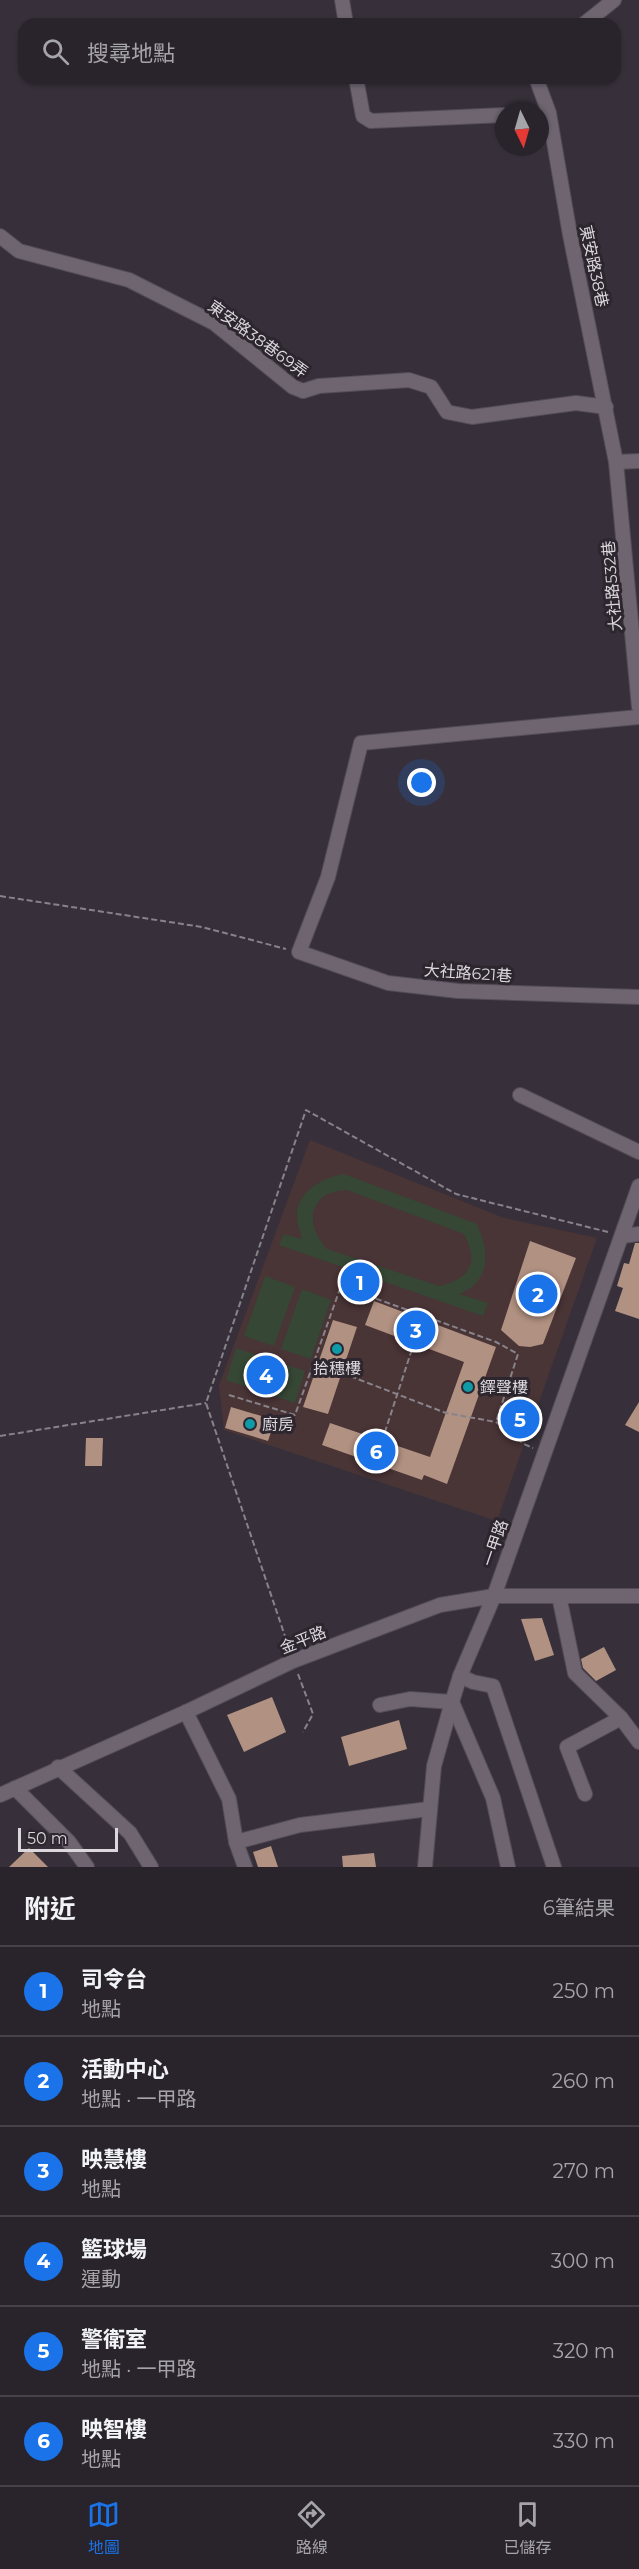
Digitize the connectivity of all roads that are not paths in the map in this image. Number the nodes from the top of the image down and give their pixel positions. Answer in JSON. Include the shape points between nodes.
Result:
{"nodes":[{"id":1,"x":342,"y":0,"type":"edge"},
{"id":2,"x":614,"y":0,"type":"edge"},
{"id":3,"x":345,"y":18,"type":"edge"},
{"id":4,"x":592,"y":18,"type":"edge"},
{"id":5,"x":357,"y":84,"type":"edge"},
{"id":6,"x":537,"y":84,"type":"edge"},
{"id":7,"x":541,"y":102,"type":"edge"},
{"id":8,"x":495,"y":115,"type":"edge"},
{"id":9,"x":549,"y":136,"type":"edge"},
{"id":10,"x":0,"y":236,"type":"edge"},
{"id":11,"x":606,"y":407,"type":"junction"},
{"id":12,"x":639,"y":460,"type":"edge"},
{"id":13,"x":616,"y":462,"type":"junction"},
{"id":14,"x":639,"y":707,"type":"edge"},
{"id":15,"x":639,"y":717,"type":"edge"},
{"id":16,"x":639,"y":997,"type":"edge"},
{"id":17,"x":520,"y":1095,"type":"dead end"},
{"id":18,"x":639,"y":1152,"type":"edge"},
{"id":19,"x":639,"y":1186,"type":"edge"},
{"id":20,"x":639,"y":1234,"type":"edge"},
{"id":21,"x":622,"y":1236,"type":"junction"},
{"id":22,"x":494,"y":1596,"type":"junction"},
{"id":23,"x":559,"y":1596,"type":"junction"},
{"id":24,"x":639,"y":1596,"type":"edge"},
{"id":25,"x":460,"y":1676,"type":"junction"},
{"id":26,"x":452,"y":1702,"type":"junction"},
{"id":27,"x":380,"y":1705,"type":"dead end"},
{"id":28,"x":186,"y":1712,"type":"junction"},
{"id":29,"x":621,"y":1718,"type":"junction"},
{"id":30,"x":639,"y":1742,"type":"edge"},
{"id":31,"x":58,"y":1767,"type":"junction"},
{"id":32,"x":15,"y":1788,"type":"junction"},
{"id":33,"x":585,"y":1794,"type":"dead end"},
{"id":34,"x":0,"y":1795,"type":"edge"},
{"id":35,"x":429,"y":1809,"type":"junction"},
{"id":36,"x":236,"y":1842,"type":"junction"},
{"id":37,"x":87,"y":1867,"type":"edge"},
{"id":38,"x":151,"y":1867,"type":"edge"},
{"id":39,"x":245,"y":1867,"type":"edge"},
{"id":40,"x":425,"y":1867,"type":"edge"},
{"id":41,"x":508,"y":1867,"type":"edge"},
{"id":42,"x":555,"y":1867,"type":"edge"}],
"edges":[{"from":1,"to":3,"type":"street"},
{"from":2,"to":4,"type":"street"},
{"from":5,"to":8,"type":"street","via":[[363,116],[371,121]]},
{"from":6,"to":7,"type":"street","name":"東安路38巷"},
{"from":9,"to":11,"type":"street","name":"東安路38巷"},
{"from":10,"to":11,"type":"street","name":"東安路38巷69弄","via":[[19,251],[129,280],[214,323],[303,391],[319,386],[409,380],[431,387],[447,412],[472,417],[576,402]]},
{"from":11,"to":13,"type":"street","name":"東安路38巷"},
{"from":12,"to":13,"type":"street"},
{"from":13,"to":14,"type":"street","name":"大社路532巷"},
{"from":15,"to":16,"type":"street","name":"大社路621巷","via":[[361,743],[328,877],[299,952],[388,983],[458,991]]},
{"from":17,"to":18,"type":"street"},
{"from":19,"to":21,"type":"street","name":"一甲路"},
{"from":20,"to":21,"type":"street"},
{"from":21,"to":22,"type":"street","name":"一甲路"},
{"from":22,"to":23,"type":"street","name":"金平路"},
{"from":22,"to":25,"type":"street","name":"一甲路"},
{"from":22,"to":28,"type":"street","name":"金平路","via":[[440,1605],[293,1661]]},
{"from":23,"to":24,"type":"street","name":"金平路"},
{"from":23,"to":29,"type":"street","via":[[575,1673]]},
{"from":25,"to":26,"type":"street","name":"一甲路"},
{"from":25,"to":42,"type":"street","via":[[493,1686]]},
{"from":26,"to":27,"type":"street","via":[[410,1699]]},
{"from":26,"to":35,"type":"street","name":"一甲路","via":[[434,1766]]},
{"from":26,"to":41,"type":"street","via":[[493,1798]]},
{"from":28,"to":31,"type":"street","name":"金平路"},
{"from":28,"to":36,"type":"street","via":[[229,1799]]},
{"from":29,"to":30,"type":"street"},
{"from":29,"to":33,"type":"street","via":[[567,1747]]},
{"from":31,"to":32,"type":"street","name":"金平路"},
{"from":31,"to":38,"type":"street","via":[[130,1833]]},
{"from":32,"to":34,"type":"street","name":"金平路"},
{"from":32,"to":37,"type":"street","via":[[69,1842]]},
{"from":35,"to":36,"type":"street","via":[[300,1825]]},
{"from":35,"to":40,"type":"street","name":"一甲路"},
{"from":36,"to":39,"type":"street"}]}
